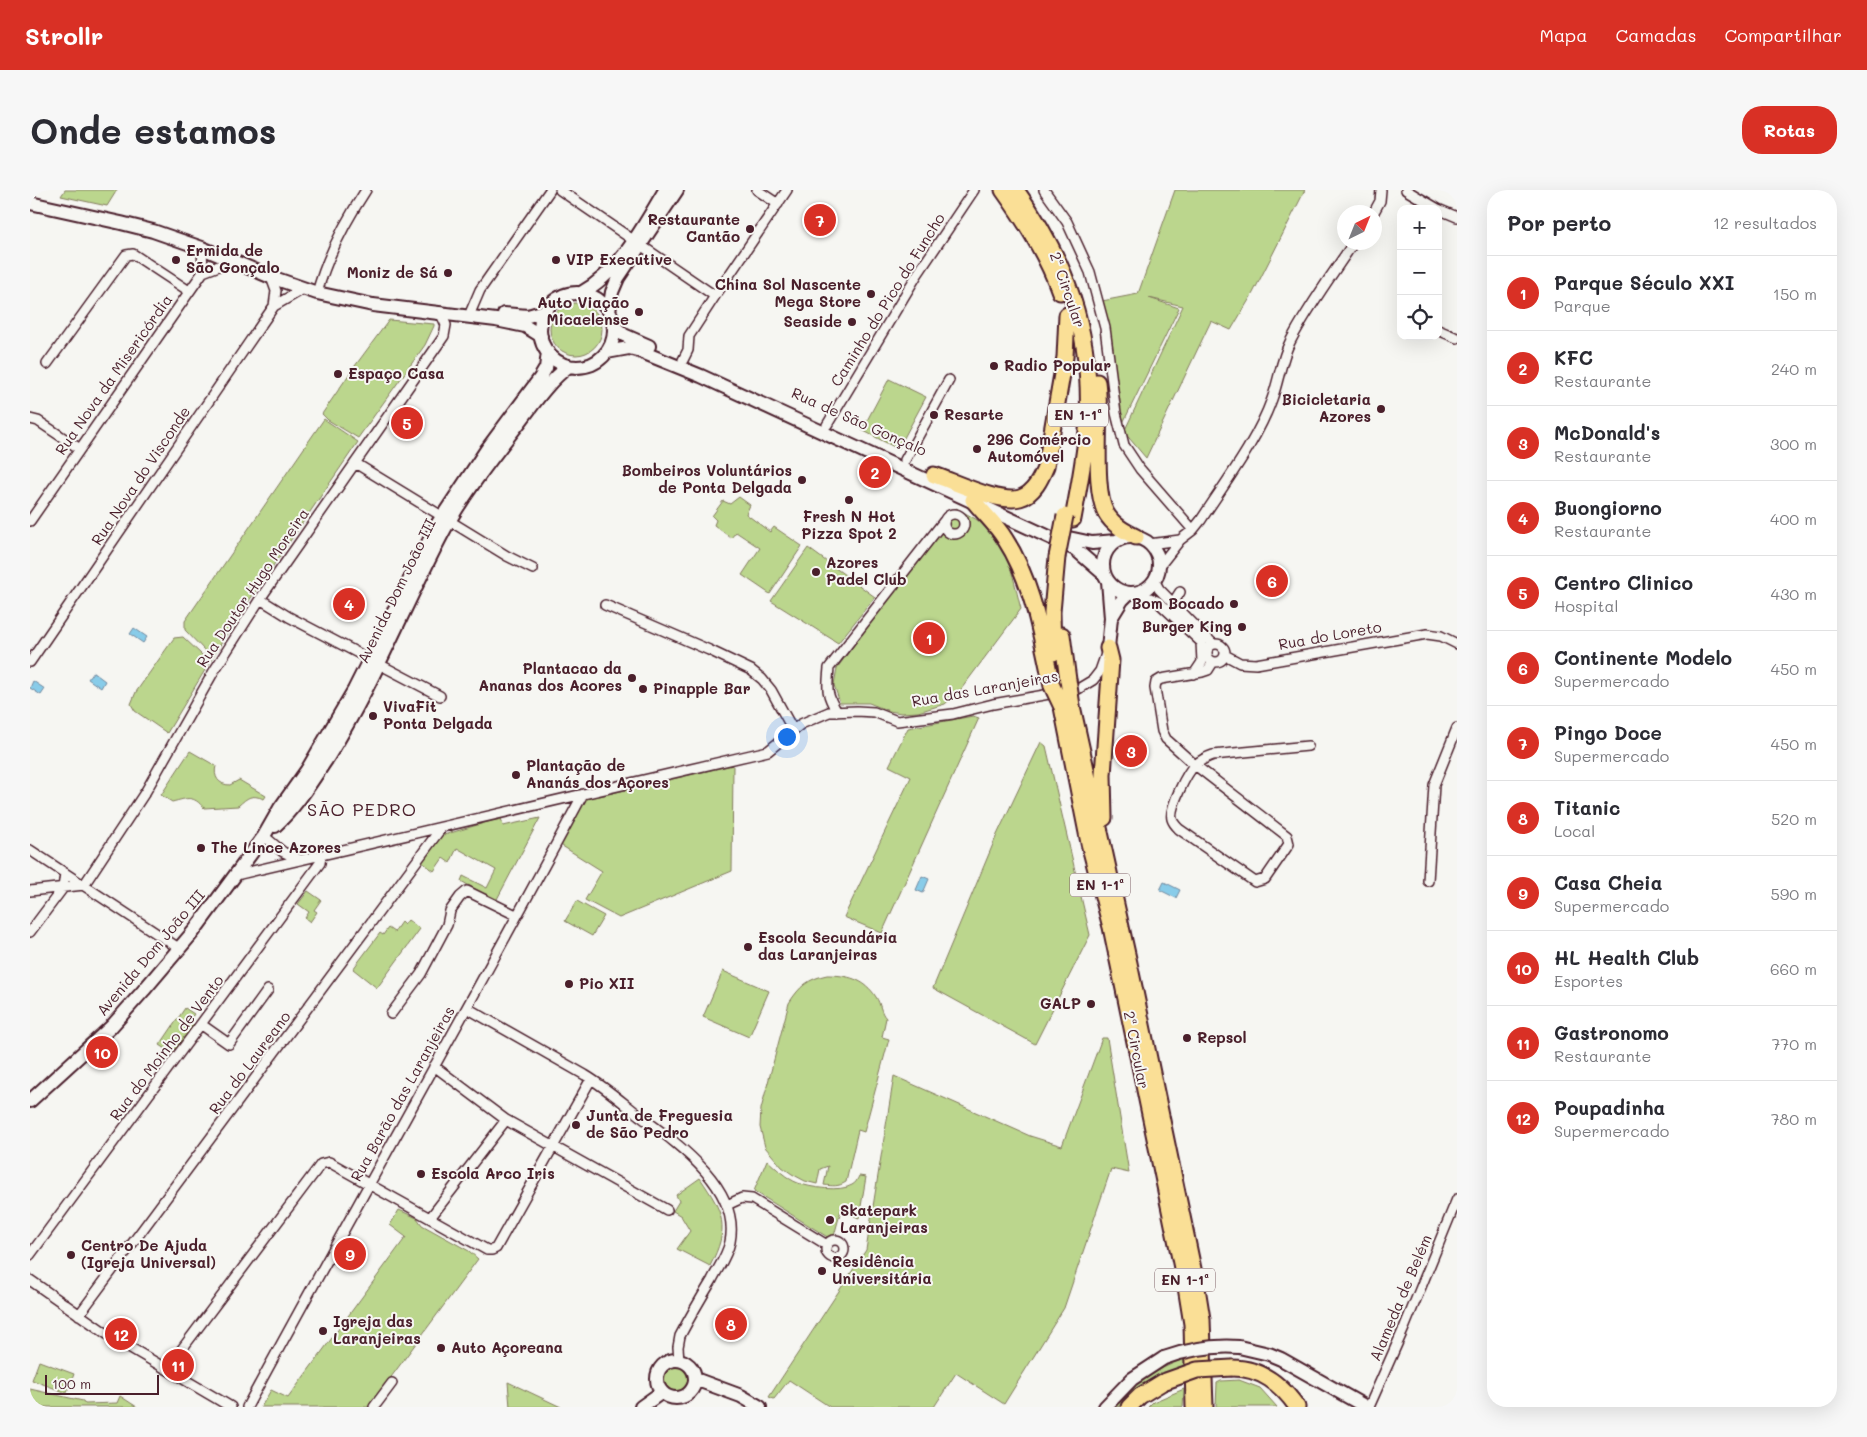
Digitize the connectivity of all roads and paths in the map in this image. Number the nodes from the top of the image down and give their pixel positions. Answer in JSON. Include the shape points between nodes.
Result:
{"nodes":[{"id":1,"x":366,"y":190,"type":"edge"},
{"id":2,"x":550,"y":190,"type":"edge"},
{"id":3,"x":560,"y":190,"type":"edge"},
{"id":4,"x":666,"y":190,"type":"edge"},
{"id":5,"x":677,"y":190,"type":"edge"},
{"id":6,"x":757,"y":190,"type":"edge"},
{"id":7,"x":788,"y":190,"type":"edge"},
{"id":8,"x":974,"y":190,"type":"edge"},
{"id":9,"x":1003,"y":190,"type":"edge"},
{"id":10,"x":1016,"y":190,"type":"edge"},
{"id":11,"x":1044,"y":190,"type":"edge"},
{"id":12,"x":1381,"y":190,"type":"edge"},
{"id":13,"x":1406,"y":190,"type":"edge"},
{"id":14,"x":30,"y":204,"type":"edge"},
{"id":15,"x":778,"y":204,"type":"junction"},
{"id":16,"x":1378,"y":205,"type":"edge"},
{"id":17,"x":1431,"y":205,"type":"edge"},
{"id":18,"x":1442,"y":211,"type":"edge"},
{"id":19,"x":1457,"y":217,"type":"edge"},
{"id":20,"x":637,"y":242,"type":"junction"},
{"id":21,"x":202,"y":248,"type":"junction"},
{"id":22,"x":1349,"y":250,"type":"edge"},
{"id":23,"x":232,"y":261,"type":"junction"},
{"id":24,"x":203,"y":272,"type":"junction"},
{"id":25,"x":271,"y":277,"type":"junction"},
{"id":26,"x":303,"y":289,"type":"junction"},
{"id":27,"x":189,"y":291,"type":"junction"},
{"id":28,"x":317,"y":293,"type":"junction"},
{"id":29,"x":581,"y":293,"type":"junction"},
{"id":30,"x":715,"y":296,"type":"junction"},
{"id":31,"x":274,"y":306,"type":"junction"},
{"id":32,"x":471,"y":311,"type":"junction"},
{"id":33,"x":545,"y":311,"type":"junction"},
{"id":34,"x":440,"y":312,"type":"junction"},
{"id":35,"x":609,"y":312,"type":"junction"},
{"id":36,"x":1067,"y":315,"type":"junction"},
{"id":37,"x":614,"y":326,"type":"junction"},
{"id":38,"x":1442,"y":332,"type":"edge"},
{"id":39,"x":541,"y":336,"type":"junction"},
{"id":40,"x":1457,"y":338,"type":"edge"},
{"id":41,"x":1084,"y":344,"type":"junction"},
{"id":42,"x":548,"y":352,"type":"junction"},
{"id":43,"x":607,"y":352,"type":"junction"},
{"id":44,"x":683,"y":360,"type":"junction"},
{"id":45,"x":47,"y":364,"type":"dead end"},
{"id":46,"x":569,"y":366,"type":"junction"},
{"id":47,"x":949,"y":380,"type":"dead end"},
{"id":48,"x":30,"y":419,"type":"edge"},
{"id":49,"x":827,"y":425,"type":"junction"},
{"id":50,"x":80,"y":448,"type":"junction"},
{"id":51,"x":905,"y":460,"type":"junction"},
{"id":52,"x":355,"y":463,"type":"junction"},
{"id":53,"x":934,"y":475,"type":"junction"},
{"id":54,"x":973,"y":500,"type":"junction"},
{"id":55,"x":1069,"y":518,"type":"junction"},
{"id":56,"x":446,"y":519,"type":"junction"},
{"id":57,"x":30,"y":521,"type":"edge"},
{"id":58,"x":944,"y":521,"type":"junction"},
{"id":59,"x":1193,"y":530,"type":"junction"},
{"id":60,"x":947,"y":532,"type":"junction"},
{"id":61,"x":934,"y":535,"type":"junction"},
{"id":62,"x":1180,"y":540,"type":"junction"},
{"id":63,"x":1116,"y":541,"type":"junction"},
{"id":64,"x":1143,"y":541,"type":"junction"},
{"id":65,"x":533,"y":569,"type":"dead end"},
{"id":66,"x":1156,"y":574,"type":"junction"},
{"id":67,"x":1106,"y":578,"type":"junction"},
{"id":68,"x":1133,"y":592,"type":"junction"},
{"id":69,"x":1180,"y":592,"type":"dead end"},
{"id":70,"x":260,"y":599,"type":"junction"},
{"id":71,"x":1173,"y":603,"type":"junction"},
{"id":72,"x":605,"y":605,"type":"dead end"},
{"id":73,"x":1111,"y":618,"type":"junction"},
{"id":74,"x":1457,"y":644,"type":"edge"},
{"id":75,"x":1207,"y":645,"type":"junction"},
{"id":76,"x":1108,"y":648,"type":"junction"},
{"id":77,"x":1225,"y":655,"type":"junction"},
{"id":78,"x":376,"y":661,"type":"junction"},
{"id":79,"x":30,"y":662,"type":"edge"},
{"id":80,"x":1213,"y":662,"type":"junction"},
{"id":81,"x":1194,"y":674,"type":"junction"},
{"id":82,"x":1059,"y":683,"type":"junction"},
{"id":83,"x":440,"y":696,"type":"dead end"},
{"id":84,"x":1067,"y":706,"type":"junction"},
{"id":85,"x":837,"y":712,"type":"junction"},
{"id":86,"x":1457,"y":728,"type":"edge"},
{"id":87,"x":793,"y":730,"type":"junction"},
{"id":88,"x":1308,"y":746,"type":"dead end"},
{"id":89,"x":1195,"y":765,"type":"junction"},
{"id":90,"x":582,"y":794,"type":"junction"},
{"id":91,"x":442,"y":827,"type":"junction"},
{"id":92,"x":264,"y":836,"type":"junction"},
{"id":93,"x":1102,"y":844,"type":"junction"},
{"id":94,"x":30,"y":850,"type":"edge"},
{"id":95,"x":321,"y":856,"type":"junction"},
{"id":96,"x":302,"y":860,"type":"junction"},
{"id":97,"x":65,"y":873,"type":"junction"},
{"id":98,"x":236,"y":875,"type":"junction"},
{"id":99,"x":1428,"y":881,"type":"dead end"},
{"id":100,"x":84,"y":885,"type":"junction"},
{"id":101,"x":63,"y":888,"type":"junction"},
{"id":102,"x":30,"y":890,"type":"edge"},
{"id":103,"x":516,"y":915,"type":"junction"},
{"id":104,"x":30,"y":932,"type":"edge"},
{"id":105,"x":180,"y":948,"type":"junction"},
{"id":106,"x":268,"y":990,"type":"dead end"},
{"id":107,"x":467,"y":1008,"type":"junction"},
{"id":108,"x":392,"y":1014,"type":"dead end"},
{"id":109,"x":202,"y":1025,"type":"junction"},
{"id":110,"x":434,"y":1066,"type":"junction"},
{"id":111,"x":591,"y":1079,"type":"junction"},
{"id":112,"x":30,"y":1101,"type":"edge"},
{"id":113,"x":506,"y":1120,"type":"junction"},
{"id":114,"x":553,"y":1146,"type":"junction"},
{"id":115,"x":368,"y":1184,"type":"junction"},
{"id":116,"x":1457,"y":1199,"type":"edge"},
{"id":117,"x":727,"y":1204,"type":"junction"},
{"id":118,"x":667,"y":1210,"type":"dead end"},
{"id":119,"x":430,"y":1218,"type":"junction"},
{"id":120,"x":827,"y":1244,"type":"dead end"},
{"id":121,"x":30,"y":1255,"type":"edge"},
{"id":122,"x":30,"y":1280,"type":"edge"},
{"id":123,"x":79,"y":1315,"type":"junction"},
{"id":124,"x":679,"y":1360,"type":"junction"},
{"id":125,"x":167,"y":1369,"type":"junction"},
{"id":126,"x":1232,"y":1370,"type":"junction"},
{"id":127,"x":695,"y":1378,"type":"junction"},
{"id":128,"x":392,"y":1383,"type":"dead end"},
{"id":129,"x":1164,"y":1386,"type":"junction"},
{"id":130,"x":662,"y":1392,"type":"junction"},
{"id":131,"x":1194,"y":1401,"type":"edge"},
{"id":132,"x":231,"y":1407,"type":"edge"},
{"id":133,"x":247,"y":1407,"type":"edge"},
{"id":134,"x":374,"y":1407,"type":"edge"},
{"id":135,"x":642,"y":1407,"type":"edge"},
{"id":136,"x":760,"y":1407,"type":"edge"},
{"id":137,"x":1105,"y":1407,"type":"edge"},
{"id":138,"x":1129,"y":1407,"type":"edge"},
{"id":139,"x":1138,"y":1407,"type":"edge"},
{"id":140,"x":1205,"y":1407,"type":"edge"},
{"id":141,"x":1285,"y":1407,"type":"edge"},
{"id":142,"x":1297,"y":1407,"type":"edge"},
{"id":143,"x":1367,"y":1407,"type":"edge"}],
"edges":[{"from":1,"to":28,"type":"street","via":[[333,248]]},
{"from":2,"to":32,"type":"street","via":[[480,290]]},
{"from":3,"to":20,"type":"street"},
{"from":4,"to":20,"type":"main road"},
{"from":5,"to":20,"type":"main road"},
{"from":6,"to":15,"type":"street"},
{"from":7,"to":15,"type":"street"},
{"from":8,"to":49,"type":"street","name":"Caminho do Pico do Funcho","via":[[917,275]]},
{"from":9,"to":36,"type":"highway","name":"2ª Circular","number":"EN 1-1ª","via":[[1044,254]]},
{"from":10,"to":41,"type":"highway","name":"2ª Circular","number":"EN 1-1ª","via":[[1054,249],[1075,306]]},
{"from":11,"to":59,"type":"street","via":[[1067,222],[1090,272],[1105,328],[1116,414],[1124,445],[1140,469]]},
{"from":12,"to":16,"type":"street"},
{"from":13,"to":17,"type":"street"},
{"from":14,"to":21,"type":"main road","via":[[121,223]]},
{"from":15,"to":30,"type":"street"},
{"from":18,"to":19,"type":"street"},
{"from":20,"to":29,"type":"main road","via":[[610,272]]},
{"from":20,"to":30,"type":"street"},
{"from":20,"to":35,"type":"main road","via":[[612,292]]},
{"from":21,"to":23,"type":"main road"},
{"from":21,"to":24,"type":"street"},
{"from":22,"to":59,"type":"street","via":[[1291,340],[1283,356],[1272,400],[1256,432]]},
{"from":23,"to":24,"type":"street"},
{"from":23,"to":25,"type":"main road"},
{"from":24,"to":27,"type":"street","name":"Rua Nova da Misericórdia"},
{"from":25,"to":26,"type":"main road"},
{"from":25,"to":31,"type":"street","via":[[276,290]]},
{"from":26,"to":28,"type":"main road"},
{"from":26,"to":31,"type":"street","name":"Rua Nova do Visconde"},
{"from":27,"to":45,"type":"street","via":[[133,254],[126,255]]},
{"from":27,"to":50,"type":"street","name":"Rua Nova da Misericórdia"},
{"from":28,"to":34,"type":"main road","via":[[373,305]]},
{"from":29,"to":33,"type":"main road","via":[[564,295]]},
{"from":29,"to":35,"type":"main road","via":[[592,296]]},
{"from":30,"to":44,"type":"street","via":[[690,336]]},
{"from":31,"to":79,"type":"street","name":"Rua Nova do Visconde"},
{"from":32,"to":33,"type":"main road","via":[[528,316]]},
{"from":32,"to":34,"type":"main road"},
{"from":33,"to":39,"type":"main road"},
{"from":34,"to":39,"type":"main road","via":[[525,326]]},
{"from":34,"to":52,"type":"street","name":"Rua Doutor Hugo Moreira","via":[[446,325],[444,336]]},
{"from":35,"to":37,"type":"main road"},
{"from":36,"to":53,"type":"highway","via":[[1065,357],[1046,466],[1032,490],[1019,498],[1003,499]]},
{"from":36,"to":55,"type":"highway","name":"2ª Circular","number":"EN 1-1ª","via":[[1078,382],[1076,451]]},
{"from":37,"to":43,"type":"main road"},
{"from":37,"to":44,"type":"main road","name":"Rua de São Gonçalo","via":[[634,340]]},
{"from":38,"to":40,"type":"street"},
{"from":39,"to":42,"type":"main road"},
{"from":41,"to":55,"type":"highway","name":"2ª Circular","number":"EN 1-1ª","via":[[1088,418],[1084,454]]},
{"from":41,"to":64,"type":"highway","via":[[1093,358],[1098,390],[1102,503],[1110,519]]},
{"from":42,"to":46,"type":"main road"},
{"from":42,"to":56,"type":"main road","name":"Avenida Dom João III","via":[[546,368],[540,378],[482,456]]},
{"from":43,"to":46,"type":"main road","via":[[586,366]]},
{"from":43,"to":54,"type":"main road","name":"Rua de São Gonçalo","via":[[629,348],[678,366]]},
{"from":44,"to":49,"type":"main road","name":"Rua de São Gonçalo"},
{"from":46,"to":56,"type":"main road","name":"Avenida Dom João III","via":[[547,385]]},
{"from":47,"to":51,"type":"street"},
{"from":48,"to":50,"type":"street"},
{"from":49,"to":51,"type":"main road","name":"Rua de São Gonçalo"},
{"from":50,"to":57,"type":"street","name":"Rua Nova da Misericórdia"},
{"from":51,"to":53,"type":"main road","name":"Rua de São Gonçalo"},
{"from":52,"to":56,"type":"street"},
{"from":52,"to":70,"type":"street","name":"Rua Doutor Hugo Moreira"},
{"from":53,"to":63,"type":"main road","name":"Rua de São Gonçalo","via":[[1054,533],[1092,543]]},
{"from":54,"to":67,"type":"main road","name":"Rua de São Gonçalo","via":[[1075,549]]},
{"from":54,"to":82,"type":"highway","via":[[1006,540],[1026,582]]},
{"from":55,"to":82,"type":"highway","number":"EN 1-1ª","bridge":true,"via":[[1053,582],[1052,635]]},
{"from":56,"to":65,"type":"street"},
{"from":56,"to":78,"type":"main road","name":"Avenida Dom João III","via":[[440,537]]},
{"from":58,"to":60,"type":"street"},
{"from":58,"to":60,"type":"street","via":[[954,514],[963,522],[959,532]]},
{"from":58,"to":61,"type":"street"},
{"from":59,"to":62,"type":"street"},
{"from":60,"to":61,"type":"street"},
{"from":61,"to":85,"type":"street","via":[[829,668],[829,698]]},
{"from":62,"to":64,"type":"street"},
{"from":62,"to":66,"type":"street"},
{"from":63,"to":64,"type":"main road","via":[[1122,538]]},
{"from":63,"to":67,"type":"main road","via":[[1106,552],[1103,568]]},
{"from":64,"to":66,"type":"main road","via":[[1157,555]]},
{"from":66,"to":68,"type":"main road","via":[[1144,590]]},
{"from":66,"to":71,"type":"street","via":[[1159,589]]},
{"from":67,"to":68,"type":"main road","via":[[1114,587]]},
{"from":67,"to":73,"type":"main road","name":"Rua das Laranjeiras"},
{"from":68,"to":73,"type":"main road","name":"Rua das Laranjeiras","via":[[1122,600]]},
{"from":68,"to":75,"type":"street","via":[[1157,601]]},
{"from":69,"to":71,"type":"street"},
{"from":70,"to":78,"type":"street"},
{"from":70,"to":100,"type":"street","name":"Rua Doutor Hugo Moreira","via":[[214,671],[146,791]]},
{"from":71,"to":75,"type":"street"},
{"from":72,"to":87,"type":"street","via":[[751,670],[771,690]]},
{"from":73,"to":76,"type":"main road","name":"Rua das Laranjeiras"},
{"from":74,"to":77,"type":"street","name":"Rua do Loreto","via":[[1441,636],[1415,635],[1256,664],[1240,663]]},
{"from":75,"to":77,"type":"street","via":[[1223,646]]},
{"from":75,"to":80,"type":"street","via":[[1207,656]]},
{"from":75,"to":81,"type":"street"},
{"from":76,"to":85,"type":"street","name":"Rua das Laranjeiras","via":[[1100,671],[1093,680],[1078,688],[953,714],[897,721],[874,712]]},
{"from":76,"to":93,"type":"highway","via":[[1111,660],[1102,775]]},
{"from":77,"to":80,"type":"street","via":[[1222,660]]},
{"from":78,"to":83,"type":"street"},
{"from":78,"to":92,"type":"main road","name":"Avenida Dom João III","via":[[341,736],[315,777],[280,822]]},
{"from":80,"to":81,"type":"street","via":[[1208,670]]},
{"from":81,"to":89,"type":"street","via":[[1161,678],[1154,688],[1166,739]]},
{"from":82,"to":84,"type":"highway","number":"EN 1-1ª","bridge":true},
{"from":84,"to":93,"type":"highway","name":"2ª Circular","number":"EN 1-1ª"},
{"from":84,"to":131,"type":"highway","name":"2ª Circular","number":"EN 1-1ª","via":[[1088,834],[1111,927],[1186,1286],[1192,1324]]},
{"from":85,"to":87,"type":"street","name":"Rua das Laranjeiras","via":[[829,712]]},
{"from":86,"to":99,"type":"street","via":[[1434,785]]},
{"from":87,"to":90,"type":"street","name":"Rua das Laranjeiras","via":[[768,752]]},
{"from":88,"to":89,"type":"street","via":[[1213,755]]},
{"from":89,"to":89,"type":"street","via":[[1185,778],[1172,812],[1174,824],[1251,881],[1262,881],[1288,847],[1289,838]]},
{"from":90,"to":91,"type":"street","name":"Rua das Laranjeiras"},
{"from":90,"to":103,"type":"street","name":"Rua Barão das Laranjeiras"},
{"from":91,"to":95,"type":"street","name":"Rua das Laranjeiras"},
{"from":91,"to":123,"type":"street","name":"Rua do Laureano"},
{"from":92,"to":96,"type":"street","via":[[283,852]]},
{"from":92,"to":98,"type":"main road","name":"Avenida Dom João III"},
{"from":93,"to":140,"type":"highway","name":"2ª Circular","number":"EN 1-1ª","via":[[1198,1288]]},
{"from":94,"to":97,"type":"street"},
{"from":95,"to":96,"type":"street","name":"Rua das Laranjeiras"},
{"from":95,"to":109,"type":"street","name":"Rua do Moinho de Vento","via":[[320,863]]},
{"from":96,"to":98,"type":"street","name":"Rua das Laranjeiras"},
{"from":97,"to":100,"type":"street"},
{"from":97,"to":101,"type":"street"},
{"from":98,"to":105,"type":"main road","name":"Avenida Dom João III"},
{"from":100,"to":101,"type":"street"},
{"from":100,"to":105,"type":"street"},
{"from":101,"to":102,"type":"street"},
{"from":101,"to":104,"type":"street"},
{"from":103,"to":107,"type":"street","name":"Rua Barão das Laranjeiras"},
{"from":103,"to":108,"type":"street","via":[[467,891],[450,911],[421,974]]},
{"from":105,"to":112,"type":"main road","name":"Avenida Dom João III","via":[[111,1026]]},
{"from":106,"to":109,"type":"street","via":[[229,1044]]},
{"from":107,"to":110,"type":"street","name":"Rua Barão das Laranjeiras"},
{"from":107,"to":111,"type":"street"},
{"from":109,"to":121,"type":"street","name":"Rua do Moinho de Vento"},
{"from":110,"to":113,"type":"street"},
{"from":110,"to":115,"type":"street","name":"Rua Barão das Laranjeiras"},
{"from":111,"to":114,"type":"street"},
{"from":111,"to":117,"type":"street","via":[[688,1154],[712,1180]]},
{"from":113,"to":114,"type":"street"},
{"from":113,"to":119,"type":"street"},
{"from":114,"to":118,"type":"street"},
{"from":114,"to":119,"type":"street","via":[[499,1244],[492,1250],[486,1250]]},
{"from":115,"to":119,"type":"street"},
{"from":115,"to":125,"type":"street","via":[[329,1162],[321,1164]]},
{"from":115,"to":133,"type":"street","name":"Rua Barão das Laranjeiras"},
{"from":116,"to":143,"type":"street","name":"Alameda de Belém","via":[[1405,1326]]},
{"from":117,"to":120,"type":"street","via":[[742,1198],[752,1199]]},
{"from":117,"to":124,"type":"street","via":[[732,1232],[730,1245],[680,1336]]},
{"from":122,"to":123,"type":"street"},
{"from":123,"to":125,"type":"street"},
{"from":124,"to":127,"type":"main road","via":[[691,1367]]},
{"from":124,"to":130,"type":"main road","via":[[668,1362],[659,1370],[657,1383]]},
{"from":125,"to":132,"type":"street"},
{"from":126,"to":129,"type":"highway"},
{"from":126,"to":141,"type":"highway","via":[[1265,1385]]},
{"from":126,"to":142,"type":"highway","via":[[1253,1370],[1268,1378],[1286,1392]]},
{"from":127,"to":130,"type":"main road","via":[[693,1388],[681,1397],[672,1398]]},
{"from":127,"to":136,"type":"main road"},
{"from":128,"to":134,"type":"street"},
{"from":129,"to":138,"type":"highway","via":[[1140,1396]]},
{"from":129,"to":139,"type":"highway"},
{"from":130,"to":135,"type":"main road"},
{"from":137,"to":143,"type":"main road","bridge":true,"via":[[1132,1379],[1164,1358],[1209,1346],[1240,1347],[1269,1354]]}]}
